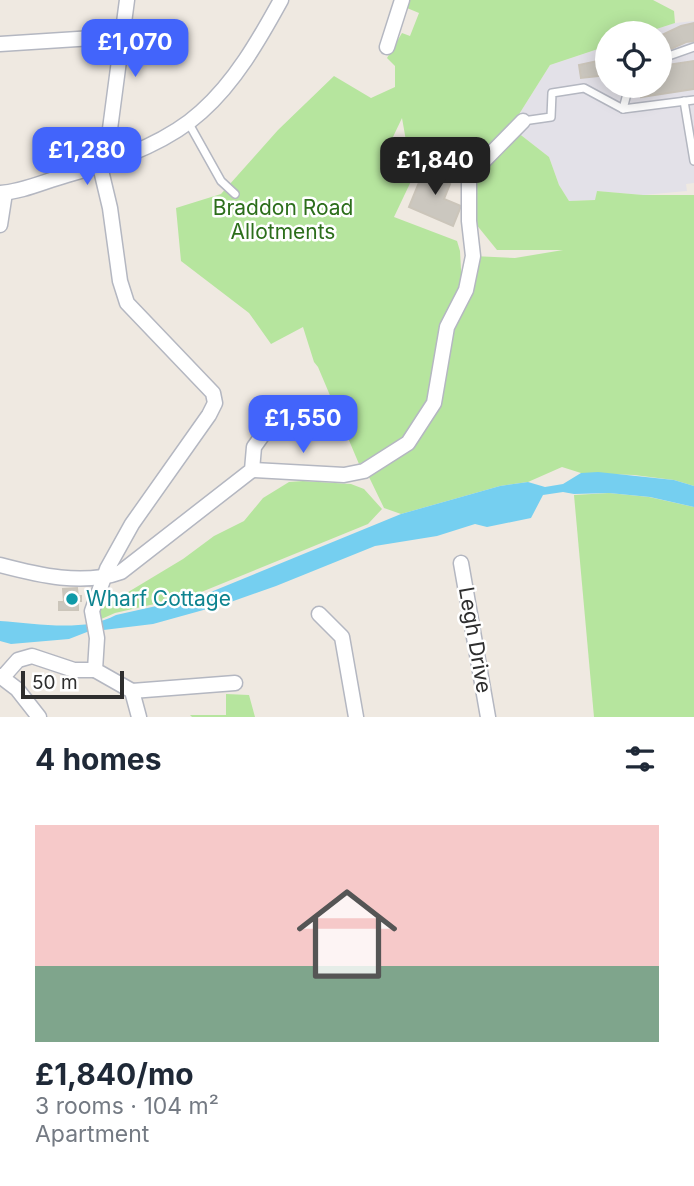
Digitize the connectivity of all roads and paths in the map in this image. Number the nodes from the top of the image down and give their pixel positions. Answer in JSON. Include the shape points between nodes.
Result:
{"nodes":[{"id":1,"x":128,"y":0,"type":"edge"},
{"id":2,"x":281,"y":0,"type":"edge"},
{"id":3,"x":402,"y":0,"type":"edge"},
{"id":4,"x":124,"y":36,"type":"junction"},
{"id":5,"x":0,"y":44,"type":"edge"},
{"id":6,"x":387,"y":47,"type":"dead end"},
{"id":7,"x":694,"y":47,"type":"edge"},
{"id":8,"x":672,"y":55,"type":"edge"},
{"id":9,"x":626,"y":98,"type":"edge"},
{"id":10,"x":694,"y":100,"type":"edge"},
{"id":11,"x":684,"y":102,"type":"junction"},
{"id":12,"x":623,"y":109,"type":"junction"},
{"id":13,"x":188,"y":121,"type":"junction"},
{"id":14,"x":523,"y":121,"type":"joint"},
{"id":15,"x":114,"y":160,"type":"junction"},
{"id":16,"x":694,"y":161,"type":"edge"},
{"id":17,"x":100,"y":166,"type":"junction"},
{"id":18,"x":2,"y":193,"type":"edge"},
{"id":19,"x":235,"y":194,"type":"dead end"},
{"id":20,"x":0,"y":225,"type":"edge"},
{"id":21,"x":269,"y":426,"type":"dead end"},
{"id":22,"x":252,"y":470,"type":"junction"},
{"id":23,"x":461,"y":563,"type":"dead end"},
{"id":24,"x":0,"y":565,"type":"edge"},
{"id":25,"x":104,"y":578,"type":"junction"},
{"id":26,"x":319,"y":614,"type":"dead end"},
{"id":27,"x":95,"y":670,"type":"junction"},
{"id":28,"x":1,"y":676,"type":"edge"},
{"id":29,"x":235,"y":682,"type":"dead end"},
{"id":30,"x":132,"y":691,"type":"junction"},
{"id":31,"x":39,"y":717,"type":"edge"},
{"id":32,"x":139,"y":717,"type":"edge"},
{"id":33,"x":356,"y":717,"type":"edge"},
{"id":34,"x":488,"y":717,"type":"edge"}],
"edges":[{"from":1,"to":4,"type":"street"},
{"from":2,"to":13,"type":"street","via":[[225,88]]},
{"from":3,"to":6,"type":"street"},
{"from":4,"to":5,"type":"street"},
{"from":4,"to":15,"type":"street","via":[[110,130]]},
{"from":7,"to":8,"type":"lane"},
{"from":9,"to":12,"type":"lane"},
{"from":10,"to":11,"type":"lane"},
{"from":11,"to":12,"type":"lane"},
{"from":11,"to":16,"type":"lane"},
{"from":12,"to":14,"type":"lane","via":[[584,88],[552,93],[551,117]]},
{"from":13,"to":15,"type":"street"},
{"from":13,"to":19,"type":"lane","via":[[221,181]]},
{"from":14,"to":22,"type":"street","via":[[469,176],[473,256],[466,290],[447,327],[434,403],[408,443],[364,471],[344,475]]},
{"from":15,"to":17,"type":"street"},
{"from":17,"to":18,"type":"street"},
{"from":17,"to":25,"type":"street","via":[[127,303],[213,393],[215,403],[132,524]]},
{"from":18,"to":20,"type":"street"},
{"from":21,"to":22,"type":"street","via":[[254,447]]},
{"from":22,"to":25,"type":"street","via":[[148,553]]},
{"from":23,"to":34,"type":"street","name":"Legh Drive"},
{"from":24,"to":25,"type":"street","via":[[77,579]]},
{"from":25,"to":27,"type":"street","via":[[92,611],[97,638]]},
{"from":26,"to":33,"type":"street","via":[[342,637]]},
{"from":27,"to":28,"type":"street","via":[[74,670],[32,656],[18,660]]},
{"from":27,"to":30,"type":"street"},
{"from":28,"to":31,"type":"street"},
{"from":29,"to":30,"type":"street"},
{"from":30,"to":32,"type":"street"}]}
